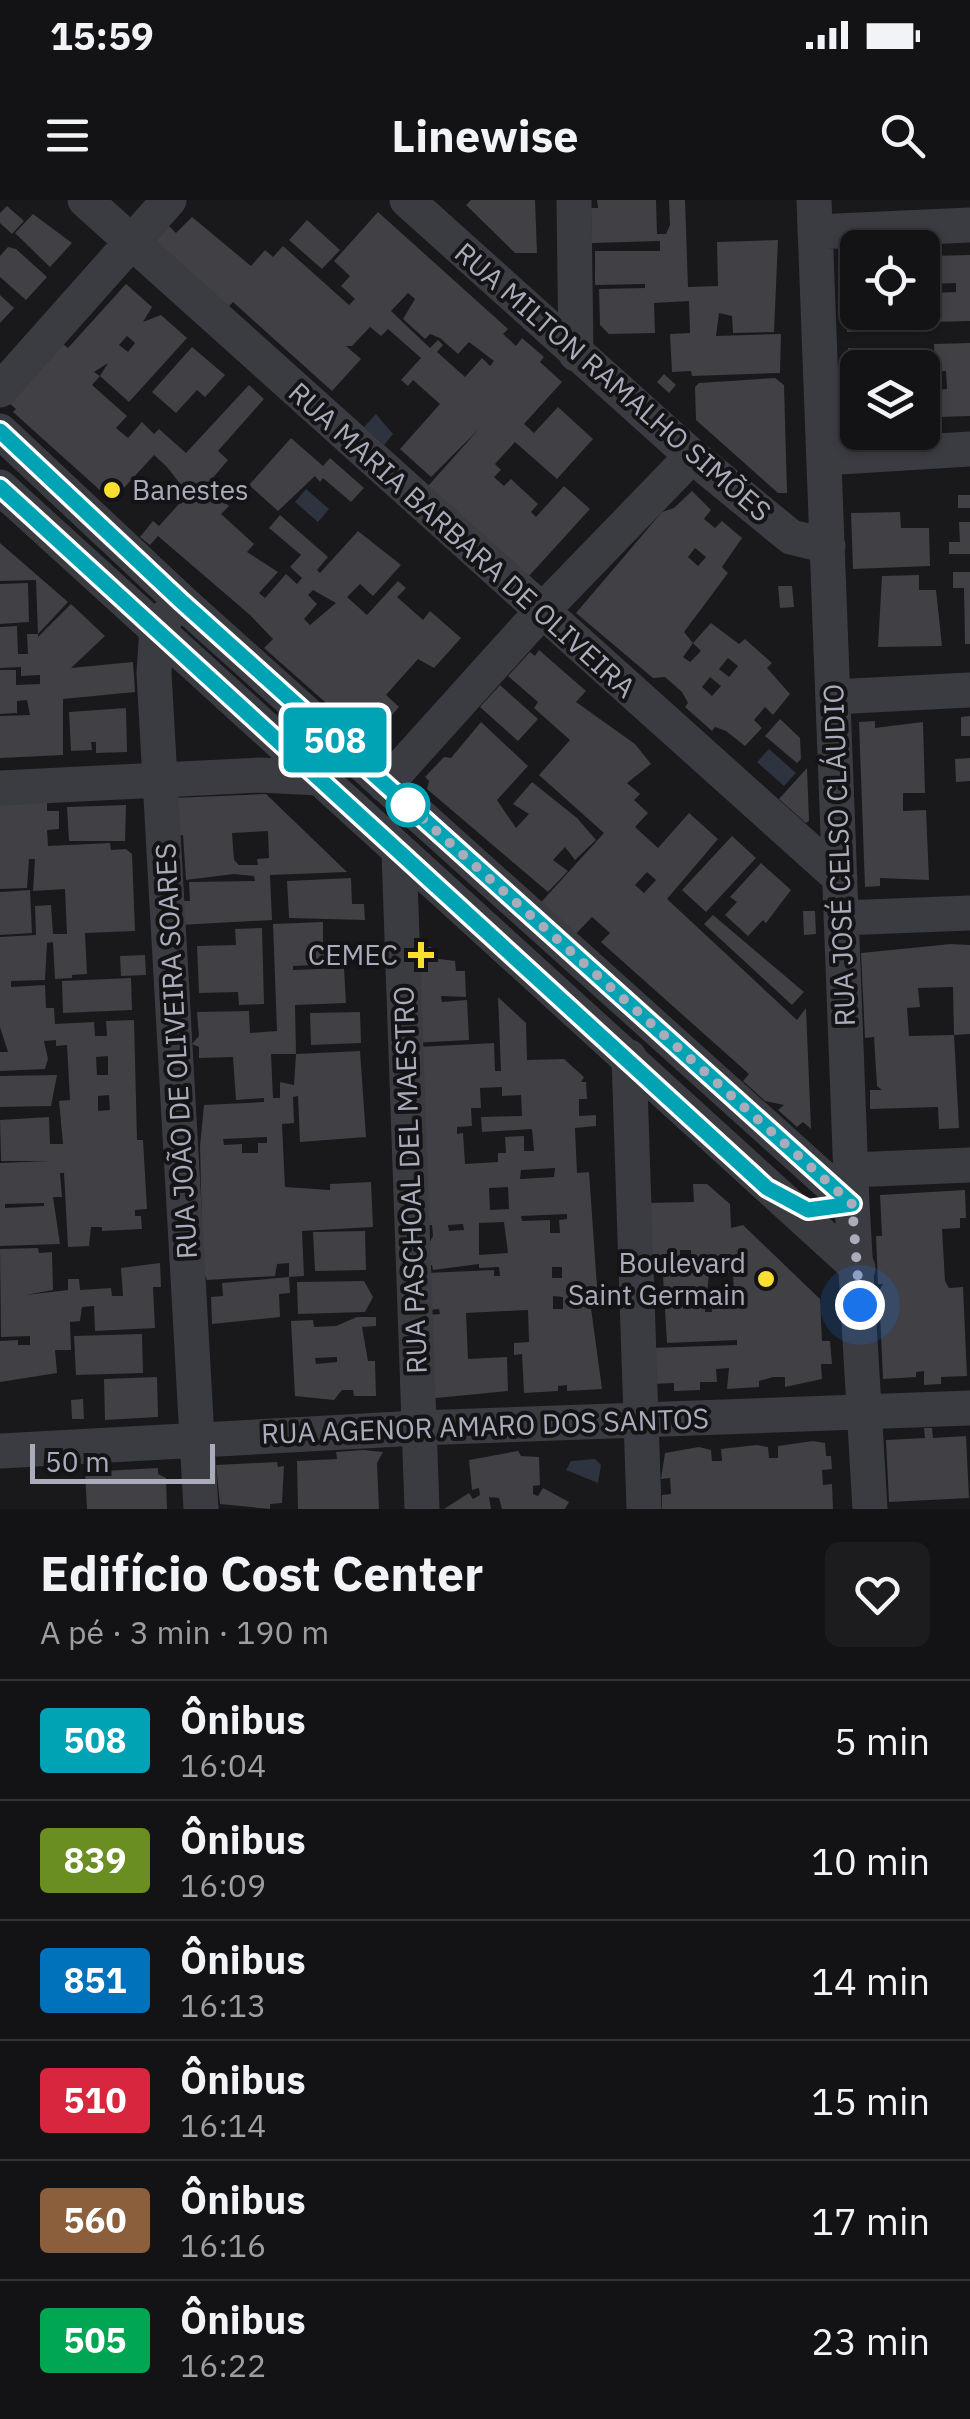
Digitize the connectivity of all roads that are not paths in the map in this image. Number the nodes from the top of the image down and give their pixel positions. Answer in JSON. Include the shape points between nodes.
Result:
{"nodes":[{"id":1,"x":85,"y":200,"type":"edge"},
{"id":2,"x":169,"y":200,"type":"edge"},
{"id":3,"x":407,"y":200,"type":"edge"},
{"id":4,"x":574,"y":200,"type":"edge"},
{"id":5,"x":815,"y":216,"type":"edge"},
{"id":6,"x":970,"y":226,"type":"edge"},
{"id":7,"x":132,"y":246,"type":"junction"},
{"id":8,"x":576,"y":354,"type":"junction"},
{"id":9,"x":0,"y":390,"type":"edge"},
{"id":10,"x":0,"y":431,"type":"edge"},
{"id":11,"x":970,"y":449,"type":"edge"},
{"id":12,"x":692,"y":456,"type":"junction"},
{"id":13,"x":824,"y":458,"type":"junction"},
{"id":14,"x":0,"y":486,"type":"edge"},
{"id":15,"x":828,"y":546,"type":"junction"},
{"id":16,"x":542,"y":610,"type":"junction"},
{"id":17,"x":169,"y":614,"type":"junction"},
{"id":18,"x":970,"y":690,"type":"edge"},
{"id":19,"x":833,"y":697,"type":"junction"},
{"id":20,"x":320,"y":778,"type":"junction"},
{"id":21,"x":161,"y":780,"type":"junction"},
{"id":22,"x":385,"y":785,"type":"junction"},
{"id":23,"x":0,"y":788,"type":"edge"},
{"id":24,"x":399,"y":852,"type":"junction"},
{"id":25,"x":840,"y":878,"type":"junction"},
{"id":26,"x":970,"y":912,"type":"edge"},
{"id":27,"x":841,"y":918,"type":"junction"},
{"id":28,"x":629,"y":1057,"type":"junction"},
{"id":29,"x":970,"y":1165,"type":"edge"},
{"id":30,"x":851,"y":1187,"type":"junction"},
{"id":31,"x":767,"y":1188,"type":"junction"},
{"id":32,"x":858,"y":1268,"type":"junction"},
{"id":33,"x":970,"y":1408,"type":"edge"},
{"id":34,"x":866,"y":1412,"type":"junction"},
{"id":35,"x":639,"y":1420,"type":"junction"},
{"id":36,"x":418,"y":1428,"type":"junction"},
{"id":37,"x":198,"y":1438,"type":"junction"},
{"id":38,"x":0,"y":1451,"type":"edge"},
{"id":39,"x":201,"y":1509,"type":"edge"},
{"id":40,"x":422,"y":1509,"type":"edge"},
{"id":41,"x":644,"y":1509,"type":"edge"},
{"id":42,"x":870,"y":1509,"type":"edge"}],
"edges":[{"from":1,"to":7,"type":"street","name":"RUA MARIA BARBARA DE OLIVEIRA"},
{"from":2,"to":7,"type":"street"},
{"from":3,"to":8,"type":"street","name":"RUA MILTON RAMALHO SIMÕES"},
{"from":4,"to":8,"type":"street"},
{"from":5,"to":6,"type":"street"},
{"from":5,"to":13,"type":"street","name":"RUA JOSÉ CELSO CLÁUDIO"},
{"from":7,"to":9,"type":"street"},
{"from":7,"to":16,"type":"street","name":"RUA MARIA BARBARA DE OLIVEIRA"},
{"from":8,"to":12,"type":"street","name":"RUA MILTON RAMALHO SIMÕES"},
{"from":10,"to":17,"type":"street"},
{"from":11,"to":13,"type":"street"},
{"from":12,"to":15,"type":"street","name":"RUA MILTON RAMALHO SIMÕES","via":[[791,537]]},
{"from":12,"to":16,"type":"street"},
{"from":13,"to":15,"type":"street","name":"RUA JOSÉ CELSO CLÁUDIO"},
{"from":14,"to":17,"type":"street"},
{"from":15,"to":19,"type":"street","name":"RUA JOSÉ CELSO CLÁUDIO"},
{"from":16,"to":22,"type":"street"},
{"from":16,"to":25,"type":"street","name":"RUA MARIA BARBARA DE OLIVEIRA"},
{"from":17,"to":20,"type":"street","via":[[231,700]]},
{"from":17,"to":21,"type":"street","name":"RUA JOÃO DE OLIVEIRA SOARES","via":[[154,673]]},
{"from":17,"to":22,"type":"street"},
{"from":18,"to":19,"type":"street"},
{"from":19,"to":25,"type":"street","name":"RUA JOSÉ CELSO CLÁUDIO"},
{"from":20,"to":21,"type":"street"},
{"from":20,"to":24,"type":"street"},
{"from":21,"to":23,"type":"street"},
{"from":21,"to":37,"type":"street","name":"RUA JOÃO DE OLIVEIRA SOARES"},
{"from":22,"to":30,"type":"street"},
{"from":24,"to":28,"type":"street"},
{"from":24,"to":36,"type":"street","name":"RUA PASCHOAL DEL MAESTRO"},
{"from":25,"to":27,"type":"street","name":"RUA JOSÉ CELSO CLÁUDIO"},
{"from":26,"to":27,"type":"street"},
{"from":27,"to":30,"type":"street","name":"RUA JOSÉ CELSO CLÁUDIO"},
{"from":28,"to":31,"type":"street"},
{"from":28,"to":35,"type":"street"},
{"from":29,"to":30,"type":"street"},
{"from":30,"to":31,"type":"street","via":[[808,1210]]},
{"from":30,"to":32,"type":"street","name":"RUA JOSÉ CELSO CLÁUDIO"},
{"from":31,"to":32,"type":"street"},
{"from":32,"to":34,"type":"street","name":"RUA JOSÉ CELSO CLÁUDIO"},
{"from":33,"to":34,"type":"street","name":"RUA AGENOR AMARO DOS SANTOS"},
{"from":34,"to":35,"type":"street","name":"RUA AGENOR AMARO DOS SANTOS"},
{"from":34,"to":42,"type":"street","name":"RUA JOSÉ CELSO CLÁUDIO"},
{"from":35,"to":36,"type":"street","name":"RUA AGENOR AMARO DOS SANTOS"},
{"from":35,"to":41,"type":"street"},
{"from":36,"to":37,"type":"street","name":"RUA AGENOR AMARO DOS SANTOS"},
{"from":36,"to":40,"type":"street","name":"RUA PASCHOAL DEL MAESTRO"},
{"from":37,"to":38,"type":"street","name":"RUA AGENOR AMARO DOS SANTOS"},
{"from":37,"to":39,"type":"street","name":"RUA JOÃO DE OLIVEIRA SOARES"}]}
